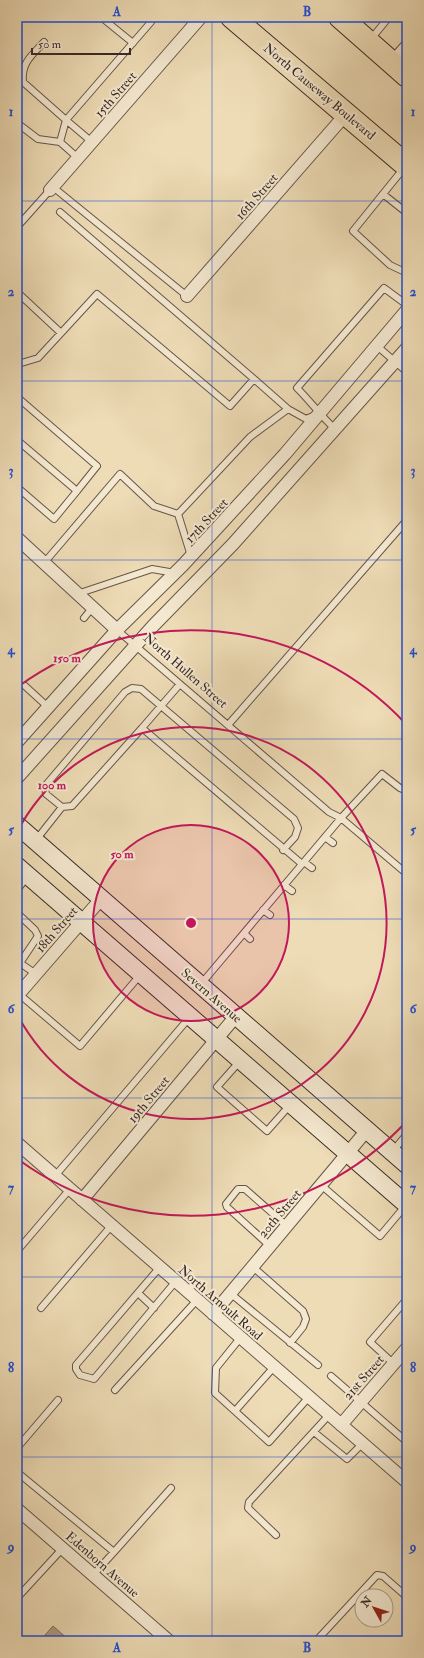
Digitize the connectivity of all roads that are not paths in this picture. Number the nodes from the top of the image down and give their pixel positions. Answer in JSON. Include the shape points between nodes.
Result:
{"nodes":[{"id":1,"x":101,"y":17,"type":"edge"},
{"id":2,"x":151,"y":17,"type":"edge"},
{"id":3,"x":202,"y":17,"type":"edge"},
{"id":4,"x":232,"y":17,"type":"edge"},
{"id":5,"x":341,"y":17,"type":"edge"},
{"id":6,"x":389,"y":17,"type":"edge"},
{"id":7,"x":44,"y":42,"type":"dead end"},
{"id":8,"x":368,"y":42,"type":"junction"},
{"id":9,"x":133,"y":43,"type":"junction"},
{"id":10,"x":407,"y":46,"type":"edge"},
{"id":11,"x":400,"y":69,"type":"edge"},
{"id":12,"x":346,"y":114,"type":"junction"},
{"id":13,"x":66,"y":120,"type":"junction"},
{"id":14,"x":17,"y":123,"type":"edge"},
{"id":15,"x":60,"y":142,"type":"junction"},
{"id":16,"x":92,"y":142,"type":"junction"},
{"id":17,"x":78,"y":158,"type":"junction"},
{"id":18,"x":407,"y":165,"type":"edge"},
{"id":19,"x":51,"y":188,"type":"junction"},
{"id":20,"x":383,"y":194,"type":"junction"},
{"id":21,"x":60,"y":212,"type":"dead end"},
{"id":22,"x":407,"y":213,"type":"edge"},
{"id":23,"x":17,"y":227,"type":"edge"},
{"id":24,"x":407,"y":272,"type":"edge"},
{"id":25,"x":17,"y":292,"type":"edge"},
{"id":26,"x":187,"y":296,"type":"joint"},
{"id":27,"x":407,"y":305,"type":"edge"},
{"id":28,"x":407,"y":310,"type":"edge"},
{"id":29,"x":61,"y":333,"type":"junction"},
{"id":30,"x":377,"y":346,"type":"junction"},
{"id":31,"x":407,"y":348,"type":"edge"},
{"id":32,"x":395,"y":362,"type":"junction"},
{"id":33,"x":17,"y":364,"type":"edge"},
{"id":34,"x":407,"y":372,"type":"edge"},
{"id":35,"x":254,"y":379,"type":"junction"},
{"id":36,"x":17,"y":396,"type":"edge"},
{"id":37,"x":288,"y":409,"type":"junction"},
{"id":38,"x":319,"y":414,"type":"junction"},
{"id":39,"x":335,"y":429,"type":"junction"},
{"id":40,"x":17,"y":440,"type":"edge"},
{"id":41,"x":17,"y":487,"type":"edge"},
{"id":42,"x":77,"y":491,"type":"junction"},
{"id":43,"x":178,"y":514,"type":"junction"},
{"id":44,"x":407,"y":520,"type":"edge"},
{"id":45,"x":17,"y":538,"type":"edge"},
{"id":46,"x":191,"y":556,"type":"junction"},
{"id":47,"x":44,"y":563,"type":"junction"},
{"id":48,"x":175,"y":573,"type":"junction"},
{"id":49,"x":77,"y":594,"type":"junction"},
{"id":50,"x":92,"y":608,"type":"junction"},
{"id":51,"x":84,"y":618,"type":"dead end"},
{"id":52,"x":117,"y":630,"type":"junction"},
{"id":53,"x":136,"y":645,"type":"junction"},
{"id":54,"x":180,"y":684,"type":"junction"},
{"id":55,"x":25,"y":686,"type":"dead end"},
{"id":56,"x":161,"y":706,"type":"junction"},
{"id":57,"x":48,"y":707,"type":"junction"},
{"id":58,"x":228,"y":725,"type":"junction"},
{"id":59,"x":142,"y":728,"type":"junction"},
{"id":60,"x":17,"y":742,"type":"edge"},
{"id":61,"x":17,"y":778,"type":"edge"},
{"id":62,"x":407,"y":791,"type":"edge"},
{"id":63,"x":62,"y":808,"type":"junction"},
{"id":64,"x":342,"y":818,"type":"junction"},
{"id":65,"x":17,"y":825,"type":"edge"},
{"id":66,"x":325,"y":837,"type":"junction"},
{"id":67,"x":35,"y":841,"type":"junction"},
{"id":68,"x":333,"y":843,"type":"dead end"},
{"id":69,"x":283,"y":850,"type":"junction"},
{"id":70,"x":303,"y":863,"type":"junction"},
{"id":71,"x":312,"y":868,"type":"dead end"},
{"id":72,"x":22,"y":871,"type":"edge"},
{"id":73,"x":407,"y":874,"type":"edge"},
{"id":74,"x":284,"y":885,"type":"junction"},
{"id":75,"x":17,"y":890,"type":"edge"},
{"id":76,"x":292,"y":891,"type":"dead end"},
{"id":77,"x":101,"y":899,"type":"junction"},
{"id":78,"x":263,"y":910,"type":"junction"},
{"id":79,"x":17,"y":913,"type":"edge"},
{"id":80,"x":270,"y":916,"type":"dead end"},
{"id":81,"x":81,"y":922,"type":"junction"},
{"id":82,"x":244,"y":933,"type":"junction"},
{"id":83,"x":250,"y":939,"type":"dead end"},
{"id":84,"x":222,"y":958,"type":"junction"},
{"id":85,"x":18,"y":962,"type":"edge"},
{"id":86,"x":229,"y":964,"type":"dead end"},
{"id":87,"x":36,"y":974,"type":"junction"},
{"id":88,"x":141,"y":974,"type":"junction"},
{"id":89,"x":200,"y":985,"type":"junction"},
{"id":90,"x":18,"y":995,"type":"edge"},
{"id":91,"x":236,"y":1016,"type":"junction"},
{"id":92,"x":190,"y":1017,"type":"junction"},
{"id":93,"x":217,"y":1040,"type":"junction"},
{"id":94,"x":241,"y":1060,"type":"junction"},
{"id":95,"x":291,"y":1104,"type":"junction"},
{"id":96,"x":367,"y":1130,"type":"junction"},
{"id":97,"x":407,"y":1134,"type":"edge"},
{"id":98,"x":17,"y":1143,"type":"edge"},
{"id":99,"x":392,"y":1152,"type":"junction"},
{"id":100,"x":348,"y":1153,"type":"junction"},
{"id":101,"x":407,"y":1165,"type":"edge"},
{"id":102,"x":55,"y":1176,"type":"junction"},
{"id":103,"x":321,"y":1185,"type":"junction"},
{"id":104,"x":70,"y":1189,"type":"junction"},
{"id":105,"x":82,"y":1200,"type":"junction"},
{"id":106,"x":407,"y":1205,"type":"edge"},
{"id":107,"x":112,"y":1225,"type":"junction"},
{"id":108,"x":287,"y":1226,"type":"junction"},
{"id":109,"x":270,"y":1246,"type":"junction"},
{"id":110,"x":17,"y":1251,"type":"edge"},
{"id":111,"x":160,"y":1267,"type":"junction"},
{"id":112,"x":253,"y":1267,"type":"junction"},
{"id":113,"x":176,"y":1281,"type":"junction"},
{"id":114,"x":138,"y":1293,"type":"junction"},
{"id":115,"x":230,"y":1293,"type":"junction"},
{"id":116,"x":407,"y":1299,"type":"edge"},
{"id":117,"x":197,"y":1300,"type":"junction"},
{"id":118,"x":42,"y":1308,"type":"dead end"},
{"id":119,"x":154,"y":1308,"type":"junction"},
{"id":120,"x":213,"y":1314,"type":"junction"},
{"id":121,"x":240,"y":1337,"type":"junction"},
{"id":122,"x":290,"y":1343,"type":"junction"},
{"id":123,"x":407,"y":1348,"type":"edge"},
{"id":124,"x":394,"y":1364,"type":"junction"},
{"id":125,"x":318,"y":1365,"type":"dead end"},
{"id":126,"x":274,"y":1367,"type":"junction"},
{"id":127,"x":331,"y":1376,"type":"dead end"},
{"id":128,"x":115,"y":1390,"type":"dead end"},
{"id":129,"x":309,"y":1397,"type":"junction"},
{"id":130,"x":58,"y":1400,"type":"dead end"},
{"id":131,"x":360,"y":1402,"type":"junction"},
{"id":132,"x":235,"y":1411,"type":"junction"},
{"id":133,"x":329,"y":1415,"type":"junction"},
{"id":134,"x":341,"y":1425,"type":"junction"},
{"id":135,"x":314,"y":1432,"type":"junction"},
{"id":136,"x":407,"y":1442,"type":"edge"},
{"id":137,"x":362,"y":1443,"type":"junction"},
{"id":138,"x":17,"y":1448,"type":"edge"},
{"id":139,"x":17,"y":1472,"type":"edge"},
{"id":140,"x":407,"y":1482,"type":"edge"},
{"id":141,"x":171,"y":1488,"type":"dead end"},
{"id":142,"x":17,"y":1509,"type":"edge"},
{"id":143,"x":276,"y":1535,"type":"dead end"},
{"id":144,"x":64,"y":1548,"type":"junction"},
{"id":145,"x":114,"y":1552,"type":"junction"},
{"id":146,"x":94,"y":1574,"type":"junction"},
{"id":147,"x":407,"y":1597,"type":"edge"},
{"id":148,"x":17,"y":1598,"type":"edge"},
{"id":149,"x":169,"y":1641,"type":"edge"},
{"id":150,"x":316,"y":1641,"type":"edge"}],
"edges":[{"from":1,"to":9,"type":"lane"},
{"from":2,"to":9,"type":"lane","via":[[152,22]]},
{"from":3,"to":16,"type":"street","name":"15th Street"},
{"from":4,"to":12,"type":"highway","name":"North Causeway Boulevard"},
{"from":5,"to":8,"type":"highway"},
{"from":6,"to":8,"type":"lane"},
{"from":7,"to":13,"type":"lane","via":[[28,59],[22,70],[23,82]]},
{"from":8,"to":11,"type":"highway"},
{"from":9,"to":13,"type":"lane"},
{"from":10,"to":11,"type":"street"},
{"from":12,"to":18,"type":"highway","name":"North Causeway Boulevard"},
{"from":12,"to":26,"type":"street","name":"16th Street"},
{"from":13,"to":15,"type":"lane"},
{"from":13,"to":16,"type":"lane"},
{"from":14,"to":15,"type":"lane","via":[[38,140]]},
{"from":15,"to":17,"type":"lane"},
{"from":16,"to":17,"type":"street","name":"15th Street"},
{"from":17,"to":19,"type":"street","name":"15th Street"},
{"from":18,"to":20,"type":"lane"},
{"from":19,"to":23,"type":"lane"},
{"from":19,"to":26,"type":"lane"},
{"from":20,"to":22,"type":"lane"},
{"from":20,"to":24,"type":"lane","via":[[353,231],[390,265]]},
{"from":21,"to":35,"type":"lane"},
{"from":25,"to":29,"type":"lane"},
{"from":27,"to":38,"type":"lane","via":[[384,288],[298,388],[313,403]]},
{"from":28,"to":30,"type":"street","name":"17th Street"},
{"from":29,"to":33,"type":"lane","via":[[38,358]]},
{"from":29,"to":35,"type":"lane","via":[[97,294],[230,406]]},
{"from":30,"to":32,"type":"lane"},
{"from":30,"to":38,"type":"street","name":"17th Street"},
{"from":31,"to":32,"type":"street"},
{"from":32,"to":34,"type":"lane"},
{"from":32,"to":39,"type":"street"},
{"from":35,"to":37,"type":"lane"},
{"from":36,"to":42,"type":"lane","via":[[97,466]]},
{"from":37,"to":38,"type":"lane","via":[[306,419]]},
{"from":37,"to":43,"type":"lane","via":[[250,437]]},
{"from":38,"to":39,"type":"lane"},
{"from":38,"to":46,"type":"street","name":"17th Street"},
{"from":39,"to":53,"type":"street","via":[[233,544]]},
{"from":40,"to":42,"type":"lane"},
{"from":41,"to":42,"type":"lane","via":[[54,519]]},
{"from":43,"to":46,"type":"lane"},
{"from":43,"to":47,"type":"lane","via":[[154,506],[120,474]]},
{"from":44,"to":58,"type":"lane"},
{"from":45,"to":47,"type":"street","name":"North Hullen Street"},
{"from":46,"to":48,"type":"street","name":"17th Street"},
{"from":47,"to":49,"type":"street","name":"North Hullen Street"},
{"from":48,"to":49,"type":"lane","via":[[152,570]]},
{"from":48,"to":52,"type":"street","name":"17th Street"},
{"from":49,"to":50,"type":"street","name":"North Hullen Street"},
{"from":50,"to":51,"type":"lane"},
{"from":50,"to":52,"type":"street","name":"North Hullen Street"},
{"from":52,"to":53,"type":"lane","name":"North Hullen Street"},
{"from":52,"to":57,"type":"street","name":"17th Street"},
{"from":53,"to":54,"type":"lane","name":"North Hullen Street"},
{"from":53,"to":61,"type":"street"},
{"from":54,"to":56,"type":"lane"},
{"from":54,"to":58,"type":"lane","name":"North Hullen Street"},
{"from":55,"to":57,"type":"lane"},
{"from":56,"to":59,"type":"lane"},
{"from":56,"to":63,"type":"lane","via":[[141,689],[132,688],[125,692],[45,786],[46,794]]},
{"from":56,"to":69,"type":"lane","via":[[294,819],[298,828],[295,836]]},
{"from":57,"to":60,"type":"street","name":"17th Street"},
{"from":58,"to":64,"type":"lane","name":"North Hullen Street","via":[[329,812]]},
{"from":59,"to":63,"type":"lane","via":[[72,806]]},
{"from":59,"to":69,"type":"lane"},
{"from":62,"to":64,"type":"lane","via":[[382,774]]},
{"from":63,"to":67,"type":"lane"},
{"from":64,"to":66,"type":"lane"},
{"from":64,"to":73,"type":"lane","name":"North Hullen Street"},
{"from":65,"to":67,"type":"street","name":"Severn Avenue"},
{"from":66,"to":68,"type":"lane"},
{"from":66,"to":70,"type":"lane"},
{"from":67,"to":77,"type":"street","name":"Severn Avenue"},
{"from":69,"to":70,"type":"lane"},
{"from":70,"to":71,"type":"lane"},
{"from":70,"to":74,"type":"lane"},
{"from":72,"to":75,"type":"lane"},
{"from":72,"to":81,"type":"street"},
{"from":74,"to":76,"type":"lane"},
{"from":74,"to":78,"type":"lane"},
{"from":77,"to":81,"type":"street","name":"18th Street"},
{"from":77,"to":89,"type":"street","name":"Severn Avenue"},
{"from":78,"to":80,"type":"lane"},
{"from":78,"to":82,"type":"lane"},
{"from":79,"to":85,"type":"lane","via":[[38,936]]},
{"from":81,"to":87,"type":"street","name":"18th Street"},
{"from":81,"to":88,"type":"street"},
{"from":82,"to":83,"type":"lane"},
{"from":82,"to":84,"type":"lane"},
{"from":84,"to":86,"type":"lane"},
{"from":84,"to":89,"type":"lane"},
{"from":85,"to":87,"type":"lane"},
{"from":87,"to":90,"type":"street","name":"18th Street"},
{"from":88,"to":90,"type":"lane","via":[[80,1046]]},
{"from":88,"to":92,"type":"street"},
{"from":89,"to":91,"type":"street","name":"Severn Avenue"},
{"from":91,"to":93,"type":"street","name":"19th Street"},
{"from":91,"to":96,"type":"street","name":"Severn Avenue"},
{"from":92,"to":93,"type":"street"},
{"from":92,"to":102,"type":"lane"},
{"from":93,"to":94,"type":"street"},
{"from":93,"to":105,"type":"street","name":"19th Street"},
{"from":94,"to":95,"type":"street"},
{"from":94,"to":95,"type":"lane","via":[[217,1088],[267,1131]]},
{"from":95,"to":100,"type":"street"},
{"from":96,"to":99,"type":"street","name":"Severn Avenue"},
{"from":96,"to":100,"type":"street","name":"20th Street"},
{"from":97,"to":99,"type":"lane"},
{"from":98,"to":102,"type":"street","name":"North Arnoult Road"},
{"from":99,"to":101,"type":"street","name":"Severn Avenue"},
{"from":100,"to":103,"type":"street","name":"20th Street"},
{"from":100,"to":106,"type":"street"},
{"from":102,"to":104,"type":"street","name":"North Arnoult Road"},
{"from":103,"to":106,"type":"lane","via":[[380,1236]]},
{"from":103,"to":108,"type":"street","name":"20th Street"},
{"from":104,"to":105,"type":"street","name":"North Arnoult Road"},
{"from":104,"to":110,"type":"lane"},
{"from":105,"to":107,"type":"street","name":"North Arnoult Road"},
{"from":107,"to":111,"type":"street","name":"North Arnoult Road"},
{"from":107,"to":118,"type":"lane"},
{"from":108,"to":109,"type":"street","name":"20th Street"},
{"from":108,"to":109,"type":"lane","via":[[245,1189],[238,1189],[231,1196],[227,1207]]},
{"from":109,"to":112,"type":"street","name":"20th Street"},
{"from":111,"to":113,"type":"street","name":"North Arnoult Road"},
{"from":111,"to":114,"type":"lane"},
{"from":112,"to":115,"type":"street","name":"20th Street"},
{"from":112,"to":122,"type":"lane","via":[[303,1311],[305,1323]]},
{"from":113,"to":117,"type":"street","name":"North Arnoult Road","via":[[191,1287]]},
{"from":113,"to":119,"type":"lane"},
{"from":114,"to":119,"type":"lane"},
{"from":114,"to":119,"type":"lane","via":[[76,1365],[80,1375],[94,1379]]},
{"from":115,"to":120,"type":"street","name":"20th Street"},
{"from":115,"to":122,"type":"lane"},
{"from":116,"to":124,"type":"lane","via":[[370,1342]]},
{"from":117,"to":120,"type":"street","name":"North Arnoult Road"},
{"from":117,"to":128,"type":"lane"},
{"from":120,"to":121,"type":"street","name":"North Arnoult Road"},
{"from":121,"to":126,"type":"street","name":"North Arnoult Road"},
{"from":121,"to":132,"type":"lane","via":[[216,1368],[215,1393]]},
{"from":122,"to":125,"type":"lane"},
{"from":123,"to":124,"type":"street","name":"21st Street"},
{"from":124,"to":131,"type":"street","name":"21st Street"},
{"from":126,"to":129,"type":"street","name":"North Arnoult Road"},
{"from":126,"to":132,"type":"lane"},
{"from":127,"to":131,"type":"lane"},
{"from":129,"to":132,"type":"lane","via":[[269,1442]]},
{"from":129,"to":133,"type":"street","name":"North Arnoult Road"},
{"from":130,"to":138,"type":"lane"},
{"from":131,"to":134,"type":"street","name":"21st Street"},
{"from":131,"to":136,"type":"lane"},
{"from":133,"to":134,"type":"street","name":"North Arnoult Road"},
{"from":133,"to":135,"type":"lane"},
{"from":134,"to":137,"type":"street","name":"North Arnoult Road"},
{"from":135,"to":137,"type":"lane","via":[[347,1459]]},
{"from":135,"to":143,"type":"lane","via":[[249,1502],[248,1508]]},
{"from":137,"to":140,"type":"street","name":"North Arnoult Road"},
{"from":139,"to":145,"type":"lane"},
{"from":141,"to":145,"type":"lane"},
{"from":142,"to":144,"type":"street","name":"Edenborn Avenue"},
{"from":144,"to":146,"type":"street","name":"Edenborn Avenue"},
{"from":144,"to":148,"type":"lane"},
{"from":145,"to":146,"type":"lane"},
{"from":146,"to":149,"type":"street","name":"Edenborn Avenue"},
{"from":147,"to":150,"type":"lane","via":[[383,1576],[377,1575]]}]}
